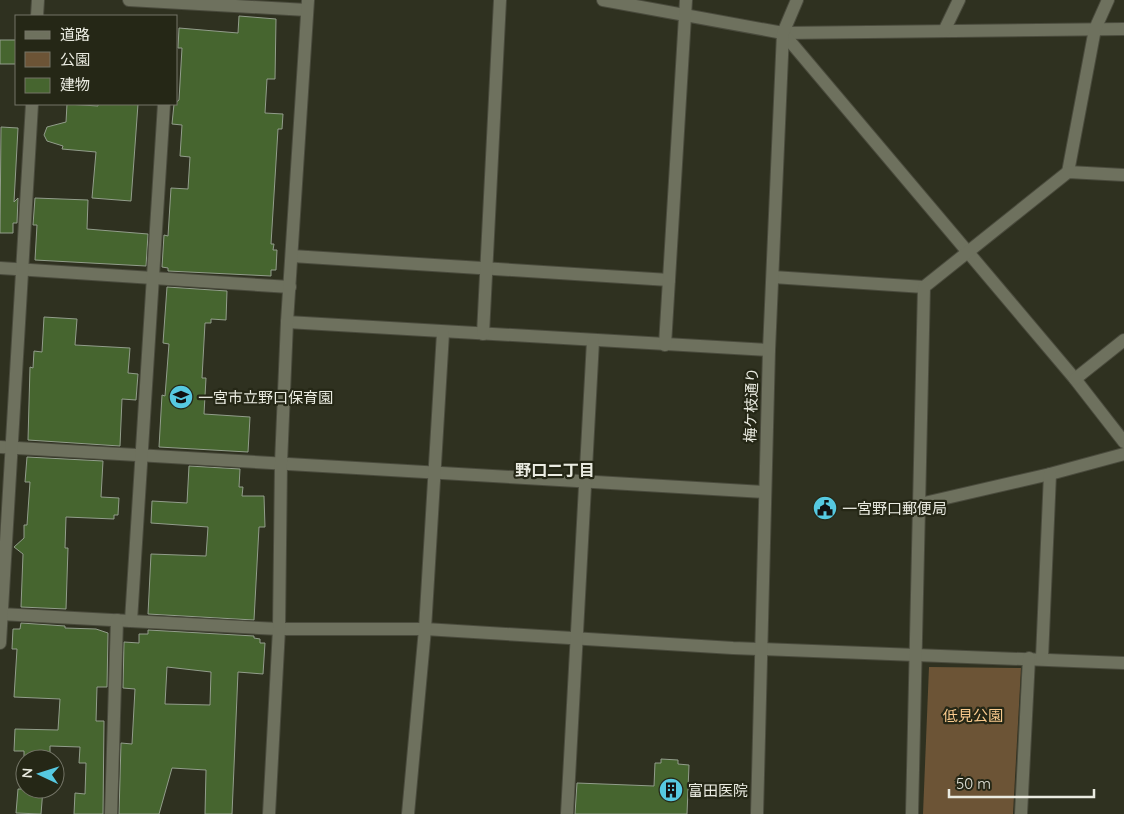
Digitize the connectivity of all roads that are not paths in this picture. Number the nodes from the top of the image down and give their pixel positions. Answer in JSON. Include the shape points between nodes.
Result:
{"nodes":[{"id":1,"x":38,"y":0,"type":"edge"},
{"id":2,"x":129,"y":0,"type":"edge"},
{"id":3,"x":500,"y":0,"type":"edge"},
{"id":4,"x":603,"y":0,"type":"edge"},
{"id":5,"x":686,"y":0,"type":"edge"},
{"id":6,"x":797,"y":0,"type":"edge"},
{"id":7,"x":959,"y":0,"type":"edge"},
{"id":8,"x":1108,"y":0,"type":"edge"},
{"id":9,"x":170,"y":3,"type":"junction"},
{"id":10,"x":307,"y":5,"type":"edge"},
{"id":11,"x":38,"y":15,"type":"edge"},
{"id":12,"x":170,"y":15,"type":"edge"},
{"id":13,"x":686,"y":15,"type":"junction"},
{"id":14,"x":1095,"y":29,"type":"junction"},
{"id":15,"x":1124,"y":29,"type":"edge"},
{"id":16,"x":944,"y":31,"type":"junction"},
{"id":17,"x":783,"y":33,"type":"junction"},
{"id":18,"x":32,"y":105,"type":"edge"},
{"id":19,"x":164,"y":105,"type":"edge"},
{"id":20,"x":1068,"y":172,"type":"junction"},
{"id":21,"x":1124,"y":175,"type":"edge"},
{"id":22,"x":967,"y":252,"type":"junction"},
{"id":23,"x":292,"y":256,"type":"junction"},
{"id":24,"x":0,"y":268,"type":"edge"},
{"id":25,"x":487,"y":268,"type":"junction"},
{"id":26,"x":22,"y":269,"type":"junction"},
{"id":27,"x":154,"y":277,"type":"junction"},
{"id":28,"x":773,"y":277,"type":"junction"},
{"id":29,"x":669,"y":280,"type":"junction"},
{"id":30,"x":290,"y":286,"type":"junction"},
{"id":31,"x":924,"y":287,"type":"junction"},
{"id":32,"x":287,"y":322,"type":"junction"},
{"id":33,"x":443,"y":332,"type":"junction"},
{"id":34,"x":483,"y":334,"type":"junction"},
{"id":35,"x":1124,"y":340,"type":"edge"},
{"id":36,"x":593,"y":341,"type":"junction"},
{"id":37,"x":666,"y":345,"type":"junction"},
{"id":38,"x":769,"y":350,"type":"junction"},
{"id":39,"x":1075,"y":379,"type":"junction"},
{"id":40,"x":1124,"y":442,"type":"edge"},
{"id":41,"x":6,"y":447,"type":"edge"},
{"id":42,"x":1124,"y":454,"type":"edge"},
{"id":43,"x":141,"y":456,"type":"junction"},
{"id":44,"x":281,"y":463,"type":"junction"},
{"id":45,"x":435,"y":472,"type":"junction"},
{"id":46,"x":1050,"y":474,"type":"junction"},
{"id":47,"x":587,"y":482,"type":"junction"},
{"id":48,"x":765,"y":492,"type":"junction"},
{"id":49,"x":920,"y":504,"type":"junction"},
{"id":50,"x":1,"y":614,"type":"edge"},
{"id":51,"x":117,"y":620,"type":"junction"},
{"id":52,"x":131,"y":621,"type":"junction"},
{"id":53,"x":279,"y":629,"type":"junction"},
{"id":54,"x":425,"y":629,"type":"junction"},
{"id":55,"x":577,"y":638,"type":"junction"},
{"id":56,"x":0,"y":643,"type":"edge"},
{"id":57,"x":761,"y":648,"type":"junction"},
{"id":58,"x":917,"y":654,"type":"junction"},
{"id":59,"x":1036,"y":658,"type":"junction"},
{"id":60,"x":1124,"y":663,"type":"edge"},
{"id":61,"x":111,"y":814,"type":"edge"},
{"id":62,"x":269,"y":814,"type":"edge"},
{"id":63,"x":408,"y":814,"type":"edge"},
{"id":64,"x":567,"y":814,"type":"edge"},
{"id":65,"x":757,"y":814,"type":"edge"},
{"id":66,"x":912,"y":814,"type":"edge"},
{"id":67,"x":1021,"y":814,"type":"edge"}],
"edges":[{"from":1,"to":11,"type":"street"},
{"from":2,"to":9,"type":"street"},
{"from":3,"to":25,"type":"street"},
{"from":4,"to":13,"type":"street"},
{"from":5,"to":13,"type":"street"},
{"from":6,"to":17,"type":"street","name":"梅ケ枝通り"},
{"from":7,"to":16,"type":"street"},
{"from":8,"to":14,"type":"street"},
{"from":9,"to":10,"type":"street"},
{"from":9,"to":12,"type":"street"},
{"from":10,"to":23,"type":"street"},
{"from":13,"to":17,"type":"street"},
{"from":13,"to":29,"type":"street"},
{"from":14,"to":15,"type":"street"},
{"from":14,"to":16,"type":"street"},
{"from":14,"to":20,"type":"street"},
{"from":16,"to":17,"type":"street"},
{"from":17,"to":22,"type":"street"},
{"from":17,"to":28,"type":"street","name":"梅ケ枝通り"},
{"from":18,"to":26,"type":"street"},
{"from":19,"to":27,"type":"street"},
{"from":20,"to":21,"type":"street"},
{"from":20,"to":22,"type":"street"},
{"from":22,"to":31,"type":"street"},
{"from":22,"to":39,"type":"street"},
{"from":23,"to":25,"type":"street"},
{"from":23,"to":30,"type":"street"},
{"from":24,"to":26,"type":"street"},
{"from":25,"to":29,"type":"street"},
{"from":25,"to":34,"type":"street"},
{"from":26,"to":27,"type":"street"},
{"from":26,"to":41,"type":"street"},
{"from":27,"to":30,"type":"street"},
{"from":27,"to":43,"type":"street"},
{"from":28,"to":31,"type":"street"},
{"from":28,"to":38,"type":"street","name":"梅ケ枝通り"},
{"from":29,"to":37,"type":"street"},
{"from":30,"to":32,"type":"street"},
{"from":31,"to":49,"type":"street"},
{"from":32,"to":33,"type":"street"},
{"from":32,"to":44,"type":"street"},
{"from":33,"to":34,"type":"street"},
{"from":33,"to":45,"type":"street"},
{"from":34,"to":36,"type":"street"},
{"from":35,"to":39,"type":"street"},
{"from":36,"to":37,"type":"street"},
{"from":36,"to":47,"type":"street"},
{"from":37,"to":38,"type":"street"},
{"from":38,"to":48,"type":"street","name":"梅ケ枝通り"},
{"from":39,"to":40,"type":"street"},
{"from":41,"to":43,"type":"street"},
{"from":41,"to":50,"type":"street"},
{"from":42,"to":46,"type":"street"},
{"from":43,"to":44,"type":"street"},
{"from":43,"to":52,"type":"street"},
{"from":44,"to":45,"type":"street"},
{"from":44,"to":53,"type":"street"},
{"from":45,"to":47,"type":"street"},
{"from":45,"to":54,"type":"street"},
{"from":46,"to":49,"type":"street"},
{"from":46,"to":59,"type":"street"},
{"from":47,"to":48,"type":"street"},
{"from":47,"to":55,"type":"street"},
{"from":48,"to":57,"type":"street","name":"梅ケ枝通り"},
{"from":49,"to":58,"type":"street"},
{"from":50,"to":51,"type":"street"},
{"from":50,"to":56,"type":"street"},
{"from":51,"to":52,"type":"street"},
{"from":51,"to":61,"type":"street"},
{"from":52,"to":53,"type":"street"},
{"from":53,"to":54,"type":"street"},
{"from":53,"to":62,"type":"street"},
{"from":54,"to":55,"type":"street"},
{"from":54,"to":63,"type":"street"},
{"from":55,"to":57,"type":"street"},
{"from":55,"to":64,"type":"street"},
{"from":57,"to":58,"type":"street"},
{"from":57,"to":65,"type":"street","name":"梅ケ枝通り"},
{"from":58,"to":59,"type":"street"},
{"from":58,"to":66,"type":"street"},
{"from":59,"to":60,"type":"street"},
{"from":59,"to":67,"type":"street"}]}
